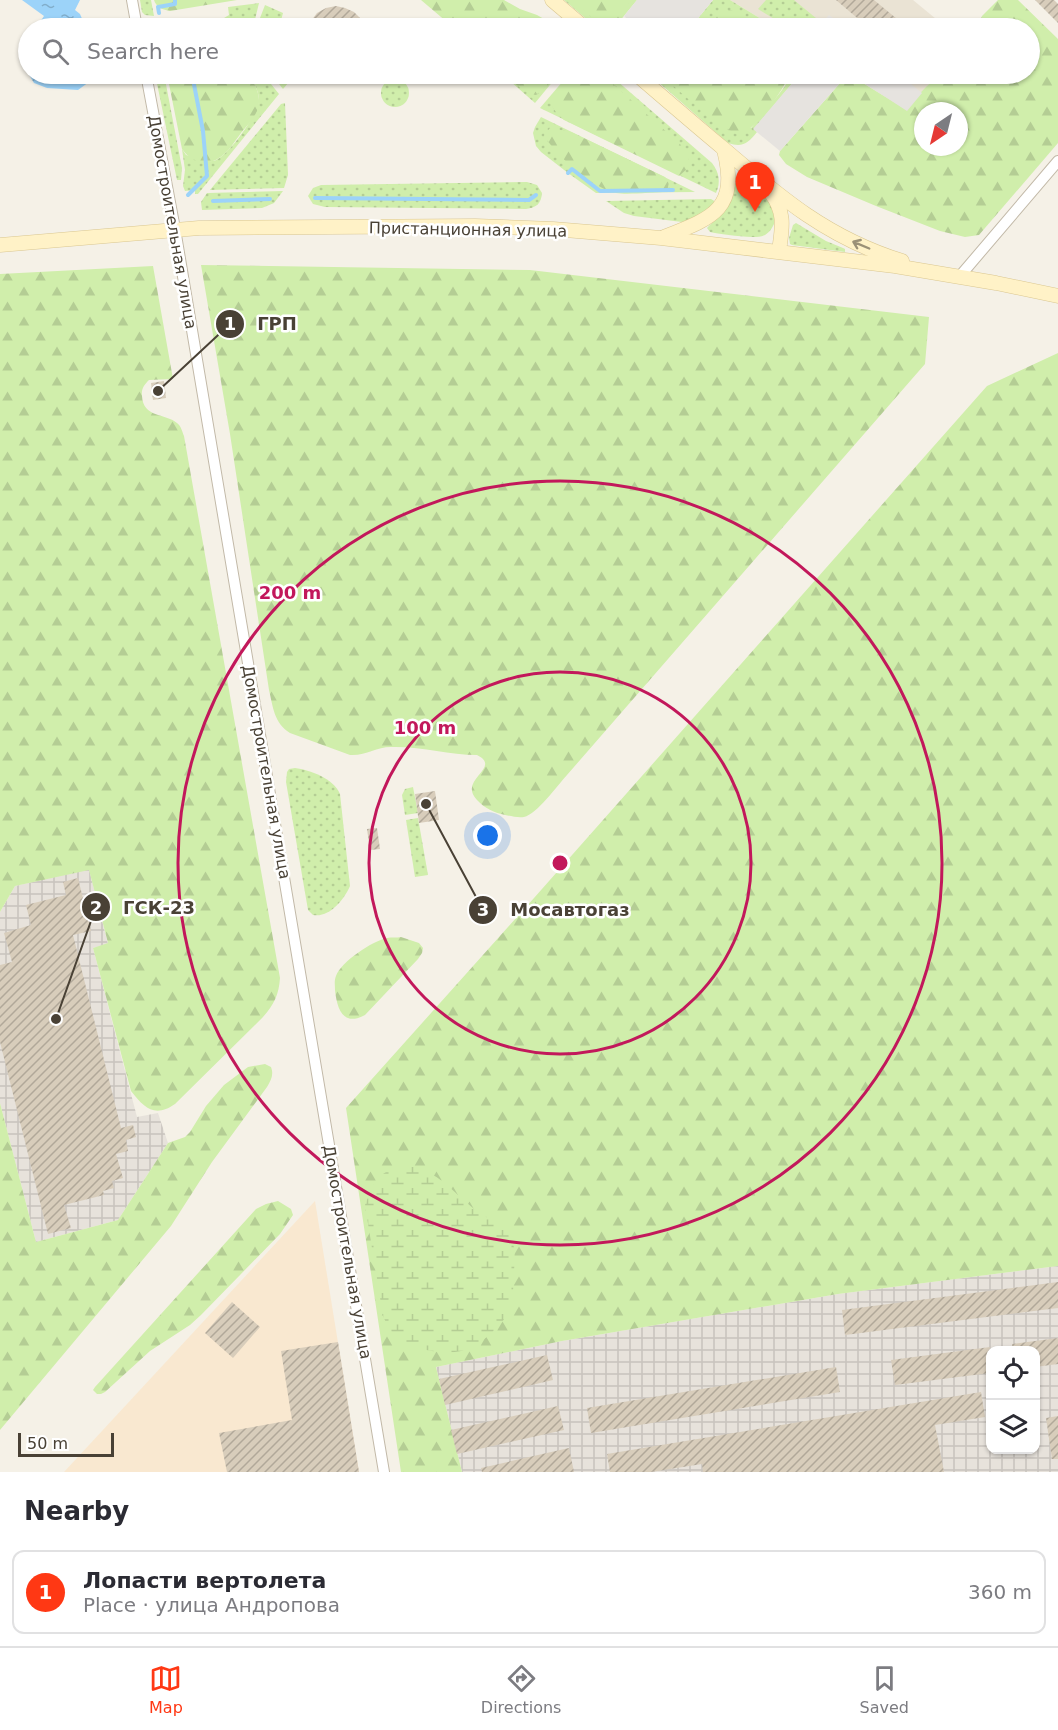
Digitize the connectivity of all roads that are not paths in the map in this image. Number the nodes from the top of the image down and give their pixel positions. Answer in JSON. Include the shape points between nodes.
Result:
{"nodes":[{"id":1,"x":132,"y":0,"type":"edge"},
{"id":2,"x":552,"y":0,"type":"edge"},
{"id":3,"x":135,"y":18,"type":"edge"},
{"id":4,"x":573,"y":18,"type":"edge"},
{"id":5,"x":148,"y":84,"type":"edge"},
{"id":6,"x":648,"y":84,"type":"edge"},
{"id":7,"x":724,"y":150,"type":"junction"},
{"id":8,"x":1058,"y":161,"type":"edge"},
{"id":9,"x":767,"y":187,"type":"junction"},
{"id":10,"x":175,"y":229,"type":"junction"},
{"id":11,"x":661,"y":238,"type":"junction"},
{"id":12,"x":0,"y":245,"type":"edge"},
{"id":13,"x":779,"y":251,"type":"junction"},
{"id":14,"x":935,"y":272,"type":"junction"},
{"id":15,"x":960,"y":276,"type":"junction"},
{"id":16,"x":1058,"y":296,"type":"edge"},
{"id":17,"x":384,"y":1472,"type":"edge"}],
"edges":[{"from":1,"to":3,"type":"street"},
{"from":2,"to":4,"type":"main road"},
{"from":5,"to":10,"type":"street","name":"Домостроительная улица"},
{"from":6,"to":7,"type":"main road"},
{"from":7,"to":9,"type":"main road"},
{"from":7,"to":11,"type":"main road","via":[[729,186],[720,207],[698,224]]},
{"from":8,"to":15,"type":"street"},
{"from":9,"to":13,"type":"main road","via":[[782,217]]},
{"from":14,"to":9,"type":"main road","one_way":true,"via":[[839,236]]},
{"from":10,"to":11,"type":"main road","name":"Пристанционная улица","via":[[475,226]]},
{"from":10,"to":12,"type":"main road","name":"Пристанционная улица"},
{"from":10,"to":17,"type":"street","name":"Домостроительная улица"},
{"from":11,"to":13,"type":"main road","name":"Пристанционная улица"},
{"from":13,"to":14,"type":"main road","name":"Пристанционная улица"},
{"from":14,"to":15,"type":"main road"},
{"from":15,"to":16,"type":"main road"}]}
